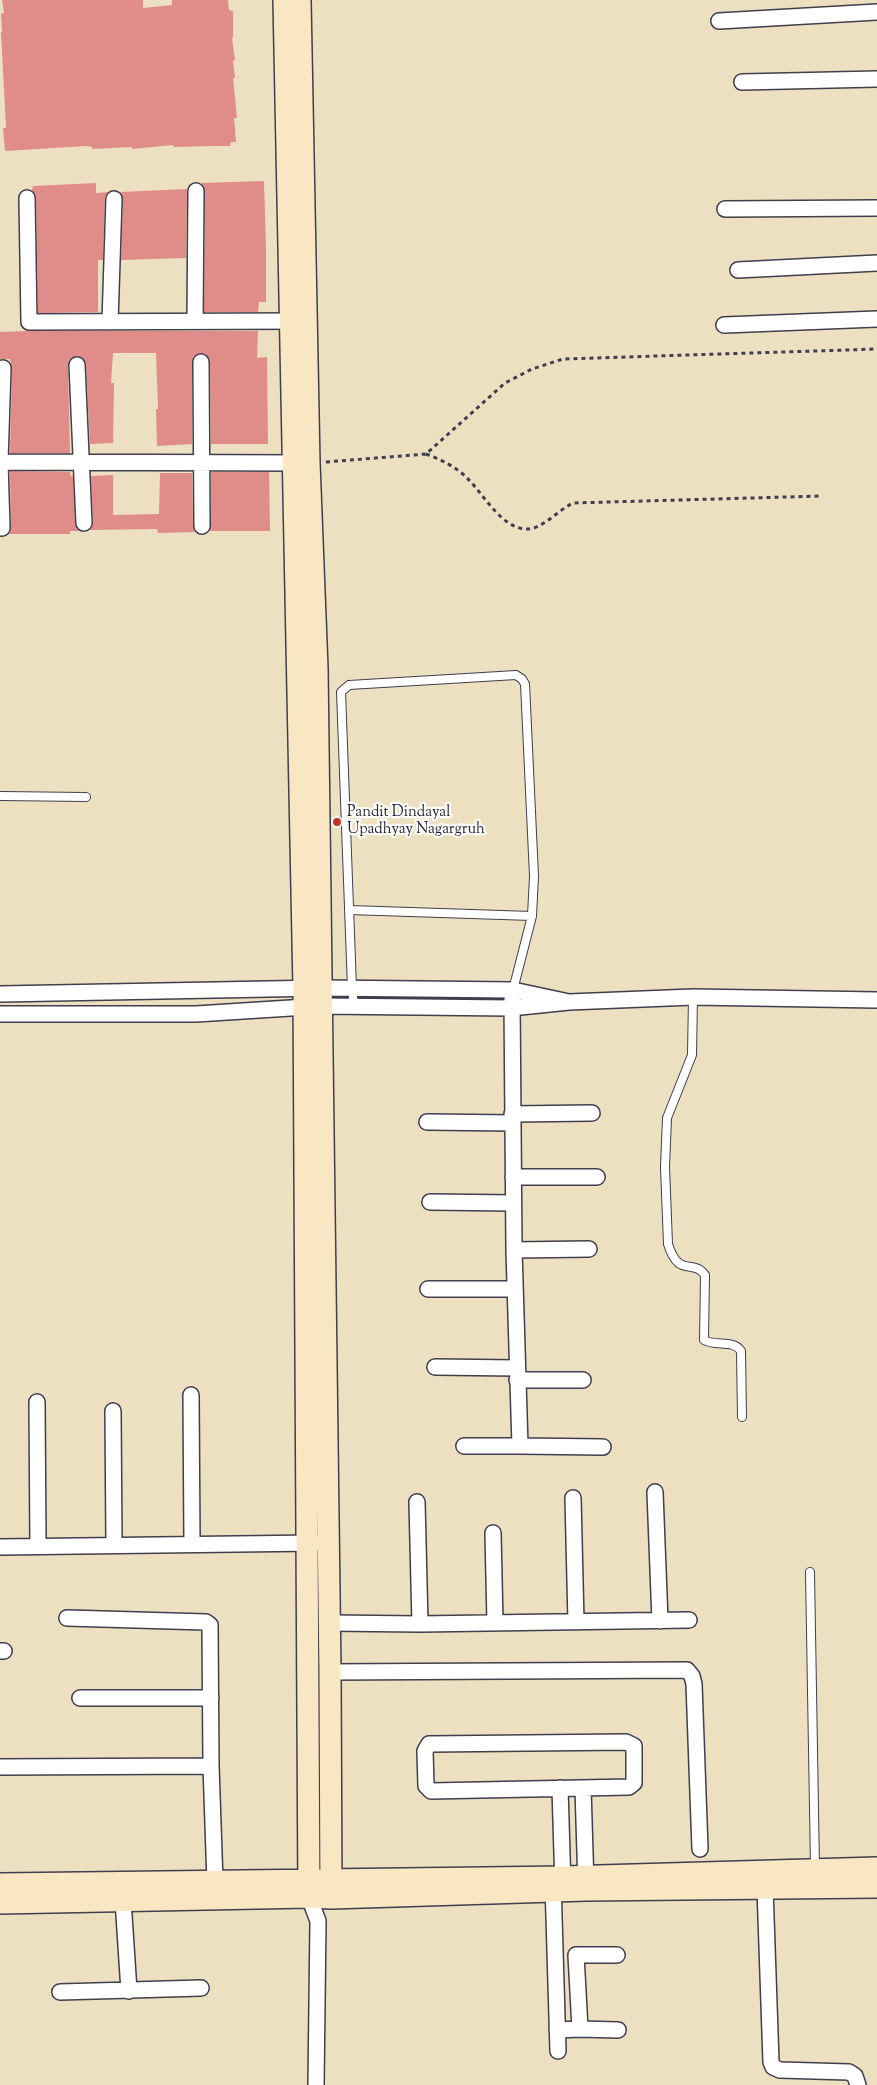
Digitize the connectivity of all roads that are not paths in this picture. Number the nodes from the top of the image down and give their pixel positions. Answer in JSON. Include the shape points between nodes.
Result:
{"nodes":[{"id":1,"x":284,"y":0,"type":"edge"},
{"id":2,"x":300,"y":0,"type":"edge"},
{"id":3,"x":877,"y":12,"type":"edge"},
{"id":4,"x":719,"y":21,"type":"dead end"},
{"id":5,"x":877,"y":79,"type":"edge"},
{"id":6,"x":742,"y":82,"type":"dead end"},
{"id":7,"x":196,"y":191,"type":"dead end"},
{"id":8,"x":26,"y":198,"type":"dead end"},
{"id":9,"x":114,"y":199,"type":"dead end"},
{"id":10,"x":877,"y":208,"type":"edge"},
{"id":11,"x":725,"y":209,"type":"dead end"},
{"id":12,"x":877,"y":263,"type":"edge"},
{"id":13,"x":738,"y":270,"type":"dead end"},
{"id":14,"x":877,"y":319,"type":"edge"},
{"id":15,"x":196,"y":321,"type":"junction"},
{"id":16,"x":298,"y":321,"type":"junction"},
{"id":17,"x":110,"y":322,"type":"junction"},
{"id":18,"x":724,"y":325,"type":"dead end"},
{"id":19,"x":201,"y":362,"type":"dead end"},
{"id":20,"x":77,"y":365,"type":"dead end"},
{"id":21,"x":2,"y":368,"type":"dead end"},
{"id":22,"x":0,"y":462,"type":"edge"},
{"id":23,"x":81,"y":462,"type":"junction"},
{"id":24,"x":201,"y":462,"type":"junction"},
{"id":25,"x":301,"y":463,"type":"junction"},
{"id":26,"x":84,"y":523,"type":"dead end"},
{"id":27,"x":202,"y":526,"type":"dead end"},
{"id":28,"x":2,"y":528,"type":"dead end"},
{"id":29,"x":0,"y":796,"type":"edge"},
{"id":30,"x":86,"y":798,"type":"dead end"},
{"id":31,"x":349,"y":910,"type":"junction"},
{"id":32,"x":532,"y":916,"type":"junction"},
{"id":33,"x":352,"y":988,"type":"junction"},
{"id":34,"x":513,"y":990,"type":"junction"},
{"id":35,"x":0,"y":994,"type":"edge"},
{"id":36,"x":313,"y":997,"type":"junction"},
{"id":37,"x":693,"y":998,"type":"junction"},
{"id":38,"x":877,"y":1000,"type":"edge"},
{"id":39,"x":569,"y":1002,"type":"junction"},
{"id":40,"x":354,"y":1006,"type":"junction"},
{"id":41,"x":511,"y":1008,"type":"junction"},
{"id":42,"x":0,"y":1014,"type":"edge"},
{"id":43,"x":592,"y":1113,"type":"dead end"},
{"id":44,"x":512,"y":1119,"type":"junction"},
{"id":45,"x":427,"y":1122,"type":"dead end"},
{"id":46,"x":513,"y":1176,"type":"junction"},
{"id":47,"x":597,"y":1177,"type":"dead end"},
{"id":48,"x":430,"y":1202,"type":"dead end"},
{"id":49,"x":514,"y":1203,"type":"junction"},
{"id":50,"x":589,"y":1249,"type":"dead end"},
{"id":51,"x":514,"y":1250,"type":"junction"},
{"id":52,"x":428,"y":1289,"type":"dead end"},
{"id":53,"x":515,"y":1290,"type":"junction"},
{"id":54,"x":435,"y":1367,"type":"dead end"},
{"id":55,"x":517,"y":1374,"type":"junction"},
{"id":56,"x":583,"y":1380,"type":"dead end"},
{"id":57,"x":191,"y":1395,"type":"dead end"},
{"id":58,"x":37,"y":1402,"type":"dead end"},
{"id":59,"x":113,"y":1412,"type":"dead end"},
{"id":60,"x":742,"y":1417,"type":"dead end"},
{"id":61,"x":464,"y":1446,"type":"dead end"},
{"id":62,"x":520,"y":1446,"type":"junction"},
{"id":63,"x":603,"y":1447,"type":"dead end"},
{"id":64,"x":655,"y":1492,"type":"dead end"},
{"id":65,"x":573,"y":1498,"type":"dead end"},
{"id":66,"x":417,"y":1502,"type":"dead end"},
{"id":67,"x":493,"y":1533,"type":"dead end"},
{"id":68,"x":307,"y":1543,"type":"junction"},
{"id":69,"x":328,"y":1543,"type":"junction"},
{"id":70,"x":192,"y":1544,"type":"junction"},
{"id":71,"x":114,"y":1545,"type":"junction"},
{"id":72,"x":0,"y":1546,"type":"edge"},
{"id":73,"x":38,"y":1546,"type":"junction"},
{"id":74,"x":810,"y":1572,"type":"dead end"},
{"id":75,"x":67,"y":1618,"type":"dead end"},
{"id":76,"x":689,"y":1620,"type":"dead end"},
{"id":77,"x":660,"y":1621,"type":"junction"},
{"id":78,"x":576,"y":1622,"type":"junction"},
{"id":79,"x":329,"y":1623,"type":"junction"},
{"id":80,"x":495,"y":1623,"type":"junction"},
{"id":81,"x":420,"y":1624,"type":"junction"},
{"id":82,"x":330,"y":1672,"type":"junction"},
{"id":83,"x":80,"y":1698,"type":"dead end"},
{"id":84,"x":211,"y":1698,"type":"junction"},
{"id":85,"x":211,"y":1766,"type":"junction"},
{"id":86,"x":0,"y":1767,"type":"edge"},
{"id":87,"x":560,"y":1788,"type":"junction"},
{"id":88,"x":583,"y":1788,"type":"junction"},
{"id":89,"x":700,"y":1849,"type":"dead end"},
{"id":90,"x":877,"y":1868,"type":"edge"},
{"id":91,"x":815,"y":1878,"type":"junction"},
{"id":92,"x":215,"y":1882,"type":"junction"},
{"id":93,"x":586,"y":1883,"type":"junction"},
{"id":94,"x":0,"y":1884,"type":"edge"},
{"id":95,"x":558,"y":1884,"type":"junction"},
{"id":96,"x":877,"y":1887,"type":"edge"},
{"id":97,"x":764,"y":1888,"type":"junction"},
{"id":98,"x":309,"y":1889,"type":"junction"},
{"id":99,"x":331,"y":1890,"type":"junction"},
{"id":100,"x":123,"y":1900,"type":"junction"},
{"id":101,"x":0,"y":1903,"type":"edge"},
{"id":102,"x":318,"y":1921,"type":"junction"},
{"id":103,"x":555,"y":1955,"type":"junction"},
{"id":104,"x":576,"y":1955,"type":"junction"},
{"id":105,"x":617,"y":1955,"type":"dead end"},
{"id":106,"x":201,"y":1988,"type":"dead end"},
{"id":107,"x":129,"y":1991,"type":"junction"},
{"id":108,"x":60,"y":1992,"type":"dead end"},
{"id":109,"x":580,"y":2029,"type":"junction"},
{"id":110,"x":557,"y":2030,"type":"junction"},
{"id":111,"x":618,"y":2030,"type":"dead end"},
{"id":112,"x":558,"y":2051,"type":"dead end"},
{"id":113,"x":316,"y":2085,"type":"edge"},
{"id":114,"x":858,"y":2085,"type":"edge"}],
"edges":[{"from":1,"to":16,"type":"street"},
{"from":2,"to":16,"type":"street"},
{"from":3,"to":4,"type":"street"},
{"from":5,"to":6,"type":"street"},
{"from":7,"to":15,"type":"street"},
{"from":8,"to":17,"type":"street","via":[[29,322]]},
{"from":9,"to":17,"type":"street"},
{"from":10,"to":11,"type":"street"},
{"from":12,"to":13,"type":"street"},
{"from":14,"to":18,"type":"street"},
{"from":15,"to":16,"type":"street"},
{"from":15,"to":17,"type":"street"},
{"from":16,"to":25,"type":"street"},
{"from":19,"to":24,"type":"street"},
{"from":20,"to":23,"type":"street"},
{"from":21,"to":22,"type":"street"},
{"from":22,"to":23,"type":"street"},
{"from":22,"to":28,"type":"street"},
{"from":23,"to":24,"type":"street"},
{"from":23,"to":26,"type":"street"},
{"from":24,"to":25,"type":"street"},
{"from":24,"to":27,"type":"street"},
{"from":25,"to":36,"type":"street","via":[[317,668]]},
{"from":29,"to":30,"type":"lane"},
{"from":31,"to":32,"type":"lane"},
{"from":31,"to":32,"type":"lane","via":[[341,692],[349,685],[516,675],[525,684],[534,876]]},
{"from":31,"to":33,"type":"lane"},
{"from":32,"to":34,"type":"lane"},
{"from":33,"to":34,"type":"street"},
{"from":33,"to":36,"type":"street"},
{"from":33,"to":40,"type":"lane"},
{"from":34,"to":39,"type":"street"},
{"from":34,"to":41,"type":"street"},
{"from":35,"to":36,"type":"street"},
{"from":36,"to":40,"type":"street"},
{"from":36,"to":42,"type":"street","via":[[196,1014]]},
{"from":36,"to":68,"type":"street"},
{"from":36,"to":69,"type":"street"},
{"from":37,"to":38,"type":"street"},
{"from":37,"to":39,"type":"street"},
{"from":37,"to":60,"type":"lane","via":[[692,1055],[667,1118],[668,1244],[680,1265],[697,1269],[705,1275],[704,1340],[736,1345],[741,1351]]},
{"from":39,"to":41,"type":"street"},
{"from":40,"to":41,"type":"street"},
{"from":41,"to":44,"type":"street"},
{"from":43,"to":44,"type":"street"},
{"from":44,"to":45,"type":"street"},
{"from":44,"to":46,"type":"street"},
{"from":46,"to":47,"type":"street"},
{"from":46,"to":49,"type":"street"},
{"from":48,"to":49,"type":"street"},
{"from":49,"to":51,"type":"street"},
{"from":50,"to":51,"type":"street"},
{"from":51,"to":53,"type":"street"},
{"from":52,"to":53,"type":"street"},
{"from":53,"to":55,"type":"street"},
{"from":54,"to":55,"type":"street"},
{"from":55,"to":56,"type":"street"},
{"from":55,"to":62,"type":"street"},
{"from":57,"to":70,"type":"street"},
{"from":58,"to":73,"type":"street"},
{"from":59,"to":71,"type":"street"},
{"from":61,"to":62,"type":"street"},
{"from":62,"to":63,"type":"street"},
{"from":64,"to":77,"type":"street"},
{"from":65,"to":78,"type":"street"},
{"from":66,"to":81,"type":"street"},
{"from":67,"to":80,"type":"street"},
{"from":68,"to":69,"type":"street"},
{"from":68,"to":70,"type":"street"},
{"from":68,"to":98,"type":"street"},
{"from":69,"to":79,"type":"street"},
{"from":70,"to":71,"type":"street"},
{"from":71,"to":73,"type":"street"},
{"from":72,"to":73,"type":"street"},
{"from":74,"to":91,"type":"lane"},
{"from":75,"to":84,"type":"street","via":[[208,1623]]},
{"from":76,"to":77,"type":"street"},
{"from":77,"to":78,"type":"street"},
{"from":78,"to":80,"type":"street"},
{"from":79,"to":81,"type":"street"},
{"from":79,"to":82,"type":"street"},
{"from":80,"to":81,"type":"street"},
{"from":82,"to":89,"type":"street","via":[[687,1670],[694,1684]]},
{"from":82,"to":99,"type":"street"},
{"from":83,"to":84,"type":"street"},
{"from":84,"to":85,"type":"street"},
{"from":85,"to":86,"type":"street"},
{"from":85,"to":92,"type":"street"},
{"from":87,"to":88,"type":"street"},
{"from":87,"to":88,"type":"street","via":[[431,1791],[426,1786],[426,1747],[429,1744],[616,1742],[634,1746],[632,1786]]},
{"from":87,"to":95,"type":"street"},
{"from":88,"to":93,"type":"street"},
{"from":90,"to":91,"type":"street"},
{"from":91,"to":93,"type":"street"},
{"from":91,"to":96,"type":"street"},
{"from":91,"to":97,"type":"street"},
{"from":92,"to":94,"type":"street"},
{"from":92,"to":98,"type":"street"},
{"from":93,"to":95,"type":"street"},
{"from":93,"to":97,"type":"street"},
{"from":95,"to":99,"type":"street"},
{"from":95,"to":103,"type":"street"},
{"from":97,"to":114,"type":"street","via":[[771,2062],[780,2070],[849,2072]]},
{"from":98,"to":99,"type":"street"},
{"from":98,"to":100,"type":"street"},
{"from":98,"to":102,"type":"street"},
{"from":99,"to":102,"type":"street"},
{"from":100,"to":101,"type":"street"},
{"from":100,"to":107,"type":"street"},
{"from":102,"to":113,"type":"street"},
{"from":103,"to":104,"type":"street"},
{"from":103,"to":110,"type":"street"},
{"from":104,"to":105,"type":"street"},
{"from":104,"to":109,"type":"street"},
{"from":106,"to":107,"type":"street"},
{"from":107,"to":108,"type":"street"},
{"from":109,"to":110,"type":"street"},
{"from":109,"to":111,"type":"street"},
{"from":110,"to":112,"type":"street"}]}
